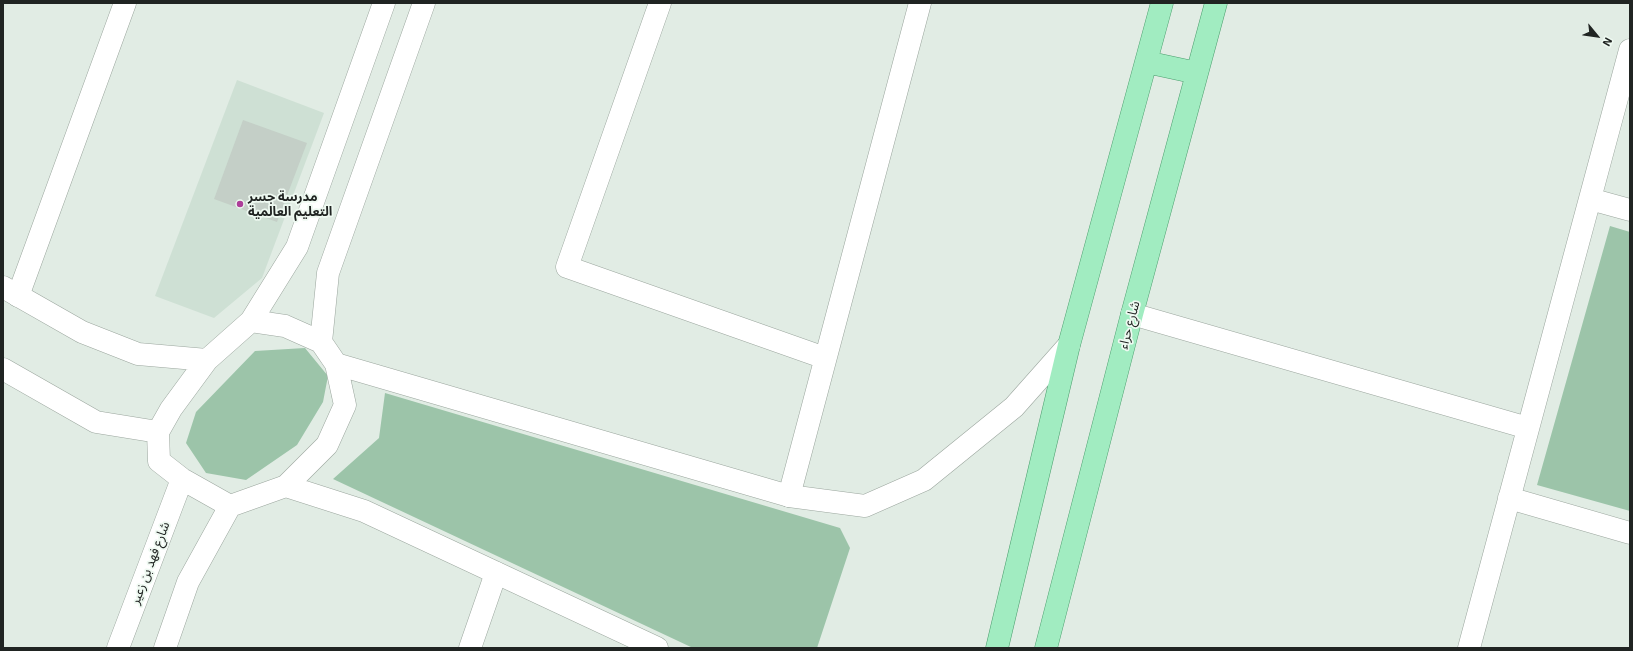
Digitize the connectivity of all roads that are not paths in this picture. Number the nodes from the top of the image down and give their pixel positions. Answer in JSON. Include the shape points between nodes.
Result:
{"nodes":[{"id":1,"x":125,"y":3,"type":"edge"},
{"id":2,"x":384,"y":3,"type":"edge"},
{"id":3,"x":424,"y":3,"type":"edge"},
{"id":4,"x":660,"y":3,"type":"edge"},
{"id":5,"x":920,"y":3,"type":"edge"},
{"id":6,"x":1162,"y":3,"type":"edge"},
{"id":7,"x":1216,"y":3,"type":"edge"},
{"id":8,"x":1630,"y":50,"type":"edge"},
{"id":9,"x":1146,"y":62,"type":"junction"},
{"id":10,"x":1197,"y":73,"type":"junction"},
{"id":11,"x":1590,"y":199,"type":"junction"},
{"id":12,"x":1630,"y":210,"type":"edge"},
{"id":13,"x":10,"y":291,"type":"edge"},
{"id":14,"x":1132,"y":314,"type":"junction"},
{"id":15,"x":251,"y":321,"type":"junction"},
{"id":16,"x":321,"y":342,"type":"junction"},
{"id":17,"x":1069,"y":345,"type":"junction"},
{"id":18,"x":825,"y":358,"type":"junction"},
{"id":19,"x":207,"y":360,"type":"junction"},
{"id":20,"x":336,"y":364,"type":"junction"},
{"id":21,"x":3,"y":369,"type":"edge"},
{"id":22,"x":1528,"y":428,"type":"junction"},
{"id":23,"x":158,"y":432,"type":"junction"},
{"id":24,"x":182,"y":479,"type":"junction"},
{"id":25,"x":286,"y":486,"type":"junction"},
{"id":26,"x":789,"y":496,"type":"junction"},
{"id":27,"x":1509,"y":498,"type":"junction"},
{"id":28,"x":230,"y":506,"type":"junction"},
{"id":29,"x":1630,"y":533,"type":"edge"},
{"id":30,"x":496,"y":573,"type":"junction"},
{"id":31,"x":118,"y":648,"type":"edge"},
{"id":32,"x":165,"y":648,"type":"edge"},
{"id":33,"x":470,"y":648,"type":"edge"},
{"id":34,"x":657,"y":648,"type":"edge"},
{"id":35,"x":997,"y":648,"type":"edge"},
{"id":36,"x":1046,"y":648,"type":"edge"},
{"id":37,"x":1469,"y":648,"type":"edge"}],
"edges":[{"from":1,"to":13,"type":"street"},
{"from":2,"to":15,"type":"street","via":[[297,246]]},
{"from":3,"to":16,"type":"street","via":[[328,273]]},
{"from":4,"to":18,"type":"street","via":[[567,267]]},
{"from":5,"to":18,"type":"street"},
{"from":6,"to":9,"type":"main road"},
{"from":7,"to":10,"type":"main road","name":"شارع حراء"},
{"from":8,"to":11,"type":"street"},
{"from":9,"to":10,"type":"main road"},
{"from":9,"to":17,"type":"main road"},
{"from":10,"to":14,"type":"main road","name":"شارع حراء"},
{"from":11,"to":12,"type":"street"},
{"from":11,"to":22,"type":"street"},
{"from":13,"to":19,"type":"street","via":[[82,332],[138,354]]},
{"from":14,"to":22,"type":"street"},
{"from":14,"to":36,"type":"main road","name":"شارع حراء"},
{"from":15,"to":16,"type":"street","via":[[285,326]]},
{"from":15,"to":19,"type":"street"},
{"from":16,"to":20,"type":"street"},
{"from":17,"to":26,"type":"street","via":[[1014,407],[924,480],[865,506]]},
{"from":17,"to":35,"type":"main road"},
{"from":18,"to":26,"type":"street"},
{"from":19,"to":23,"type":"street","via":[[171,409]]},
{"from":20,"to":25,"type":"street","via":[[345,405],[327,445]]},
{"from":20,"to":26,"type":"street"},
{"from":21,"to":23,"type":"street","via":[[96,422]]},
{"from":22,"to":27,"type":"street"},
{"from":23,"to":24,"type":"street","via":[[159,461]]},
{"from":24,"to":28,"type":"street"},
{"from":24,"to":31,"type":"street","name":"شارع فهد بن زعير"},
{"from":25,"to":28,"type":"street"},
{"from":25,"to":30,"type":"street","via":[[364,511]]},
{"from":27,"to":29,"type":"street"},
{"from":27,"to":37,"type":"street"},
{"from":28,"to":32,"type":"street","via":[[188,582]]},
{"from":30,"to":33,"type":"street"},
{"from":30,"to":34,"type":"street"}]}
